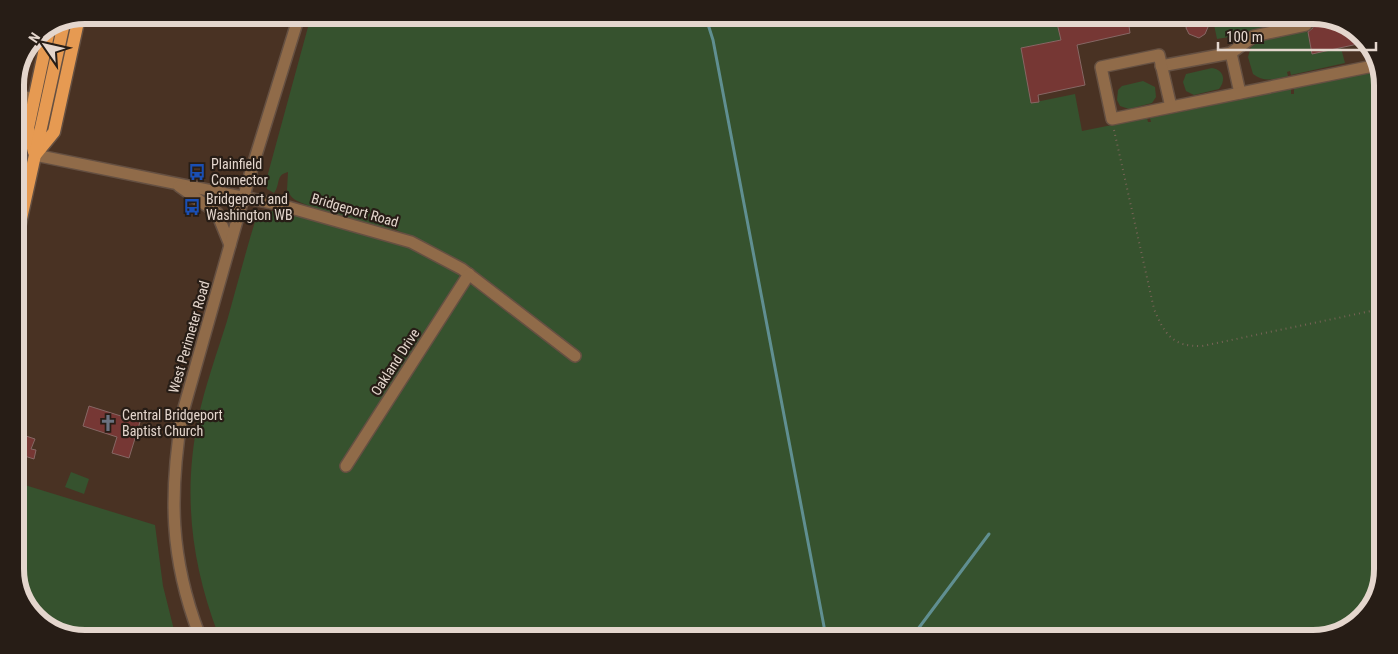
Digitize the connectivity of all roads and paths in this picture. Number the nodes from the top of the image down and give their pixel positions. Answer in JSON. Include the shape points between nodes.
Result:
{"nodes":[{"id":1,"x":297,"y":24,"type":"edge"},
{"id":2,"x":77,"y":25,"type":"edge"},
{"id":3,"x":1306,"y":25,"type":"dead end"},
{"id":4,"x":1274,"y":26,"type":"edge"},
{"id":5,"x":63,"y":27,"type":"edge"},
{"id":6,"x":48,"y":36,"type":"edge"},
{"id":7,"x":1231,"y":53,"type":"junction"},
{"id":8,"x":1161,"y":66,"type":"junction"},
{"id":9,"x":1371,"y":66,"type":"edge"},
{"id":10,"x":1240,"y":92,"type":"junction"},
{"id":11,"x":24,"y":97,"type":"edge"},
{"id":12,"x":34,"y":99,"type":"junction"},
{"id":13,"x":1171,"y":107,"type":"junction"},
{"id":14,"x":1112,"y":122,"type":"junction"},
{"id":15,"x":34,"y":162,"type":"junction"},
{"id":16,"x":24,"y":163,"type":"edge"},
{"id":17,"x":174,"y":183,"type":"junction"},
{"id":18,"x":24,"y":188,"type":"edge"},
{"id":19,"x":244,"y":197,"type":"junction"},
{"id":20,"x":230,"y":245,"type":"junction"},
{"id":21,"x":469,"y":274,"type":"junction"},
{"id":22,"x":1374,"y":310,"type":"edge"},
{"id":23,"x":575,"y":356,"type":"dead end"},
{"id":24,"x":346,"y":466,"type":"dead end"},
{"id":25,"x":197,"y":630,"type":"edge"}],
"edges":[{"from":1,"to":19,"type":"street","name":"West Perimeter Road"},
{"from":2,"to":15,"type":"main road","via":[[54,132]]},
{"from":3,"to":4,"type":"street"},
{"from":4,"to":7,"type":"street"},
{"from":5,"to":15,"type":"main road"},
{"from":6,"to":12,"type":"main road"},
{"from":7,"to":8,"type":"street"},
{"from":7,"to":10,"type":"street"},
{"from":8,"to":13,"type":"street"},
{"from":8,"to":14,"type":"street","via":[[1159,55],[1101,67]]},
{"from":9,"to":10,"type":"street"},
{"from":10,"to":13,"type":"street"},
{"from":11,"to":12,"type":"street"},
{"from":12,"to":15,"type":"main road","via":[[28,128]]},
{"from":13,"to":14,"type":"street"},
{"from":14,"to":22,"type":"path","via":[[1154,309],[1160,323],[1176,342],[1202,346]]},
{"from":15,"to":16,"type":"street","name":"Bridgeport Road"},
{"from":15,"to":17,"type":"street","name":"Bridgeport Road"},
{"from":15,"to":18,"type":"main road"},
{"from":17,"to":19,"type":"street","name":"Bridgeport Road"},
{"from":17,"to":20,"type":"street","via":[[217,213]]},
{"from":19,"to":20,"type":"street","name":"West Perimeter Road"},
{"from":19,"to":21,"type":"street","name":"Bridgeport Road","via":[[402,239],[440,256]]},
{"from":20,"to":25,"type":"street","name":"West Perimeter Road","via":[[182,415],[173,478],[177,555],[188,607]]},
{"from":21,"to":23,"type":"street","name":"Bridgeport Road"},
{"from":21,"to":24,"type":"street","name":"Oakland Drive"}]}
